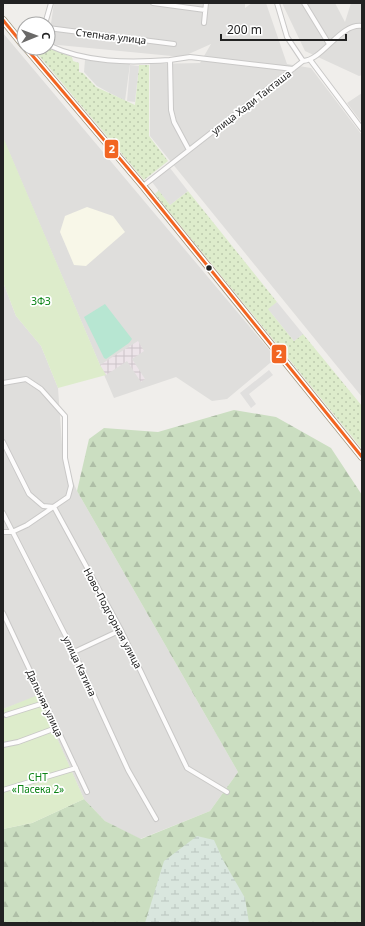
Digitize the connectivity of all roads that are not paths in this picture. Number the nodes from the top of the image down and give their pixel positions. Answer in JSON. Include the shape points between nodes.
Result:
{"nodes":[{"id":1,"x":51,"y":3,"type":"edge"},
{"id":2,"x":153,"y":3,"type":"edge"},
{"id":3,"x":206,"y":3,"type":"edge"},
{"id":4,"x":277,"y":3,"type":"edge"},
{"id":5,"x":304,"y":3,"type":"edge"},
{"id":6,"x":205,"y":10,"type":"junction"},
{"id":7,"x":47,"y":16,"type":"edge"},
{"id":8,"x":3,"y":20,"type":"edge"},
{"id":9,"x":204,"y":23,"type":"dead end"},
{"id":10,"x":362,"y":26,"type":"edge"},
{"id":11,"x":56,"y":29,"type":"edge"},
{"id":12,"x":16,"y":36,"type":"edge"},
{"id":13,"x":174,"y":44,"type":"dead end"},
{"id":14,"x":329,"y":44,"type":"junction"},
{"id":15,"x":56,"y":48,"type":"edge"},
{"id":16,"x":33,"y":56,"type":"edge"},
{"id":17,"x":170,"y":60,"type":"junction"},
{"id":18,"x":303,"y":61,"type":"junction"},
{"id":19,"x":311,"y":61,"type":"junction"},
{"id":20,"x":293,"y":69,"type":"junction"},
{"id":21,"x":362,"y":129,"type":"edge"},
{"id":22,"x":189,"y":150,"type":"junction"},
{"id":23,"x":143,"y":186,"type":"junction"},
{"id":24,"x":3,"y":383,"type":"edge"},
{"id":25,"x":3,"y":442,"type":"edge"},
{"id":26,"x":362,"y":457,"type":"edge"},
{"id":27,"x":54,"y":507,"type":"junction"},
{"id":28,"x":3,"y":513,"type":"edge"},
{"id":29,"x":3,"y":532,"type":"edge"},
{"id":30,"x":12,"y":532,"type":"junction"},
{"id":31,"x":3,"y":613,"type":"edge"},
{"id":32,"x":121,"y":630,"type":"junction"},
{"id":33,"x":74,"y":652,"type":"junction"},
{"id":34,"x":44,"y":704,"type":"junction"},
{"id":35,"x":6,"y":715,"type":"dead end"},
{"id":36,"x":56,"y":728,"type":"junction"},
{"id":37,"x":3,"y":745,"type":"edge"},
{"id":38,"x":76,"y":768,"type":"junction"},
{"id":39,"x":3,"y":790,"type":"edge"},
{"id":40,"x":87,"y":792,"type":"dead end"},
{"id":41,"x":227,"y":792,"type":"dead end"},
{"id":42,"x":156,"y":819,"type":"dead end"}],
"edges":[{"from":1,"to":7,"type":"street"},
{"from":2,"to":6,"type":"street"},
{"from":3,"to":6,"type":"street"},
{"from":4,"to":18,"type":"street","via":[[287,37]]},
{"from":5,"to":14,"type":"street"},
{"from":6,"to":9,"type":"street"},
{"from":8,"to":12,"type":"main road"},
{"from":10,"to":14,"type":"street","via":[[350,28]]},
{"from":11,"to":13,"type":"street","name":"Степная улица"},
{"from":14,"to":19,"type":"street"},
{"from":15,"to":17,"type":"street","via":[[88,58],[135,62]]},
{"from":16,"to":23,"type":"main road"},
{"from":17,"to":20,"type":"street","via":[[190,57]]},
{"from":17,"to":22,"type":"street","via":[[171,110],[174,122]]},
{"from":18,"to":19,"type":"street"},
{"from":18,"to":20,"type":"street","name":"улица Хади Такташа"},
{"from":19,"to":21,"type":"street"},
{"from":20,"to":22,"type":"street","name":"улица Хади Такташа"},
{"from":22,"to":23,"type":"street","name":"улица Хади Такташа"},
{"from":23,"to":26,"type":"main road"},
{"from":24,"to":27,"type":"street","via":[[26,379],[41,390],[65,416],[65,458],[72,486],[68,497]]},
{"from":25,"to":27,"type":"street","via":[[29,494],[43,506]]},
{"from":27,"to":30,"type":"street"},
{"from":27,"to":32,"type":"street","name":"Ново-Подгорная улица"},
{"from":28,"to":30,"type":"street","name":"улица Катина"},
{"from":29,"to":30,"type":"street"},
{"from":30,"to":33,"type":"street","name":"улица Катина"},
{"from":31,"to":34,"type":"street","name":"Дальняя улица"},
{"from":32,"to":33,"type":"street"},
{"from":32,"to":41,"type":"street","name":"Ново-Подгорная улица","via":[[187,768]]},
{"from":33,"to":42,"type":"street","name":"улица Катина","via":[[128,770]]},
{"from":34,"to":35,"type":"street"},
{"from":34,"to":36,"type":"street","name":"Дальняя улица"},
{"from":36,"to":37,"type":"street"},
{"from":36,"to":38,"type":"street","name":"Дальняя улица"},
{"from":38,"to":39,"type":"street"},
{"from":38,"to":40,"type":"street","name":"Дальняя улица"}]}
